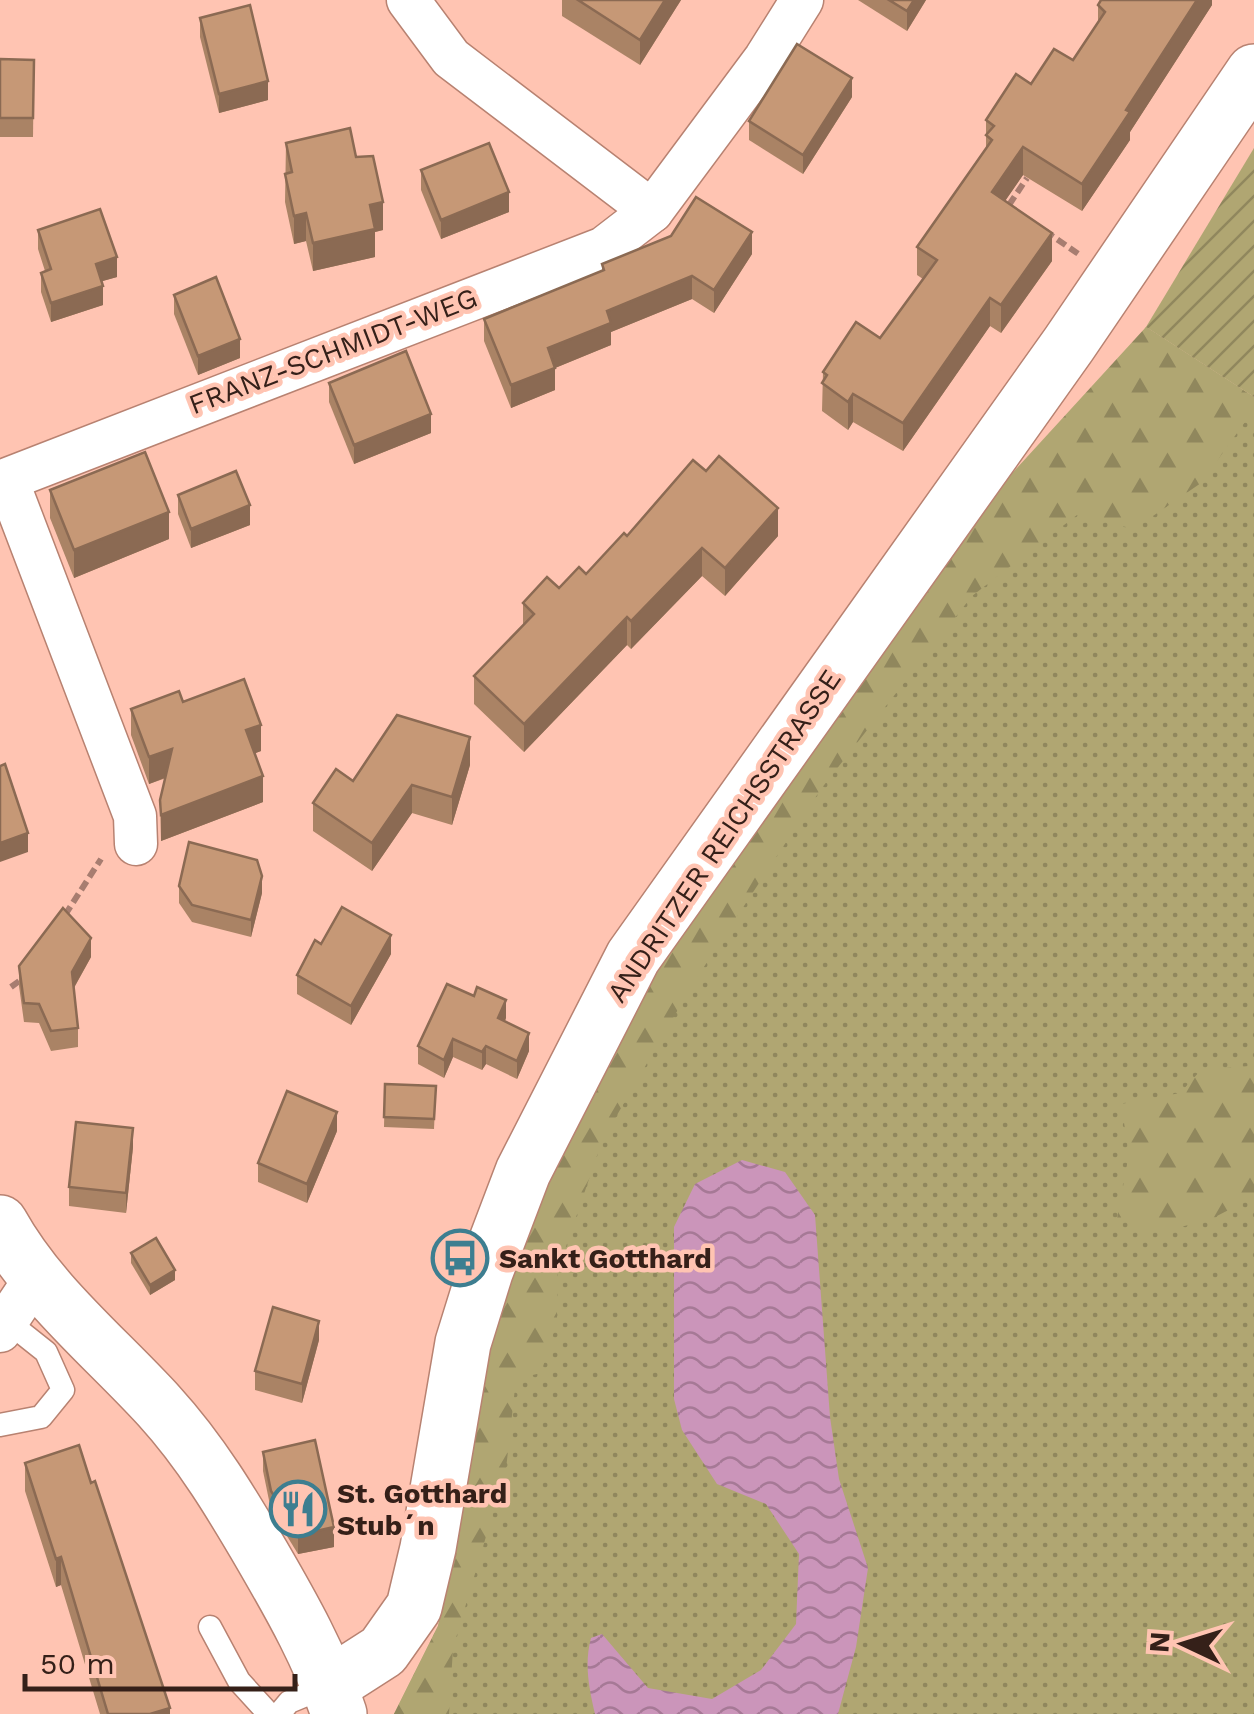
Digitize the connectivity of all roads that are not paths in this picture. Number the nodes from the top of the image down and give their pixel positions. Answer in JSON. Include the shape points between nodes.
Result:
{"nodes":[{"id":1,"x":408,"y":0,"type":"edge"},
{"id":2,"x":802,"y":0,"type":"edge"},
{"id":3,"x":1254,"y":72,"type":"edge"},
{"id":4,"x":652,"y":211,"type":"junction"},
{"id":5,"x":4,"y":481,"type":"edge"},
{"id":6,"x":136,"y":844,"type":"road end"},
{"id":7,"x":0,"y":1223,"type":"edge"},
{"id":8,"x":14,"y":1310,"type":"edge"},
{"id":9,"x":0,"y":1426,"type":"edge"},
{"id":10,"x":210,"y":1626,"type":"dead end"},
{"id":11,"x":334,"y":1700,"type":"edge"},
{"id":12,"x":269,"y":1714,"type":"edge"},
{"id":13,"x":279,"y":1714,"type":"edge"}],
"edges":[{"from":1,"to":4,"type":"street","via":[[451,58]]},
{"from":2,"to":4,"type":"street","name":"FRANZ-SCHMIDT-WEG"},
{"from":3,"to":11,"type":"street","name":"ANDRITZER REICHSSTRASSE","via":[[633,957],[524,1172],[485,1272],[463,1343],[414,1607],[383,1652]]},
{"from":4,"to":5,"type":"street","name":"FRANZ-SCHMIDT-WEG","via":[[604,248]]},
{"from":5,"to":6,"type":"street","name":"FRANZ-SCHMIDT-WEG","via":[[135,816]]},
{"from":7,"to":8,"type":"street"},
{"from":8,"to":9,"type":"lane","via":[[64,1390],[40,1418]]},
{"from":8,"to":11,"type":"street","via":[[161,1408],[233,1504],[295,1610]]},
{"from":10,"to":12,"type":"lane","via":[[239,1681]]},
{"from":11,"to":13,"type":"lane","via":[[289,1702]]}]}
